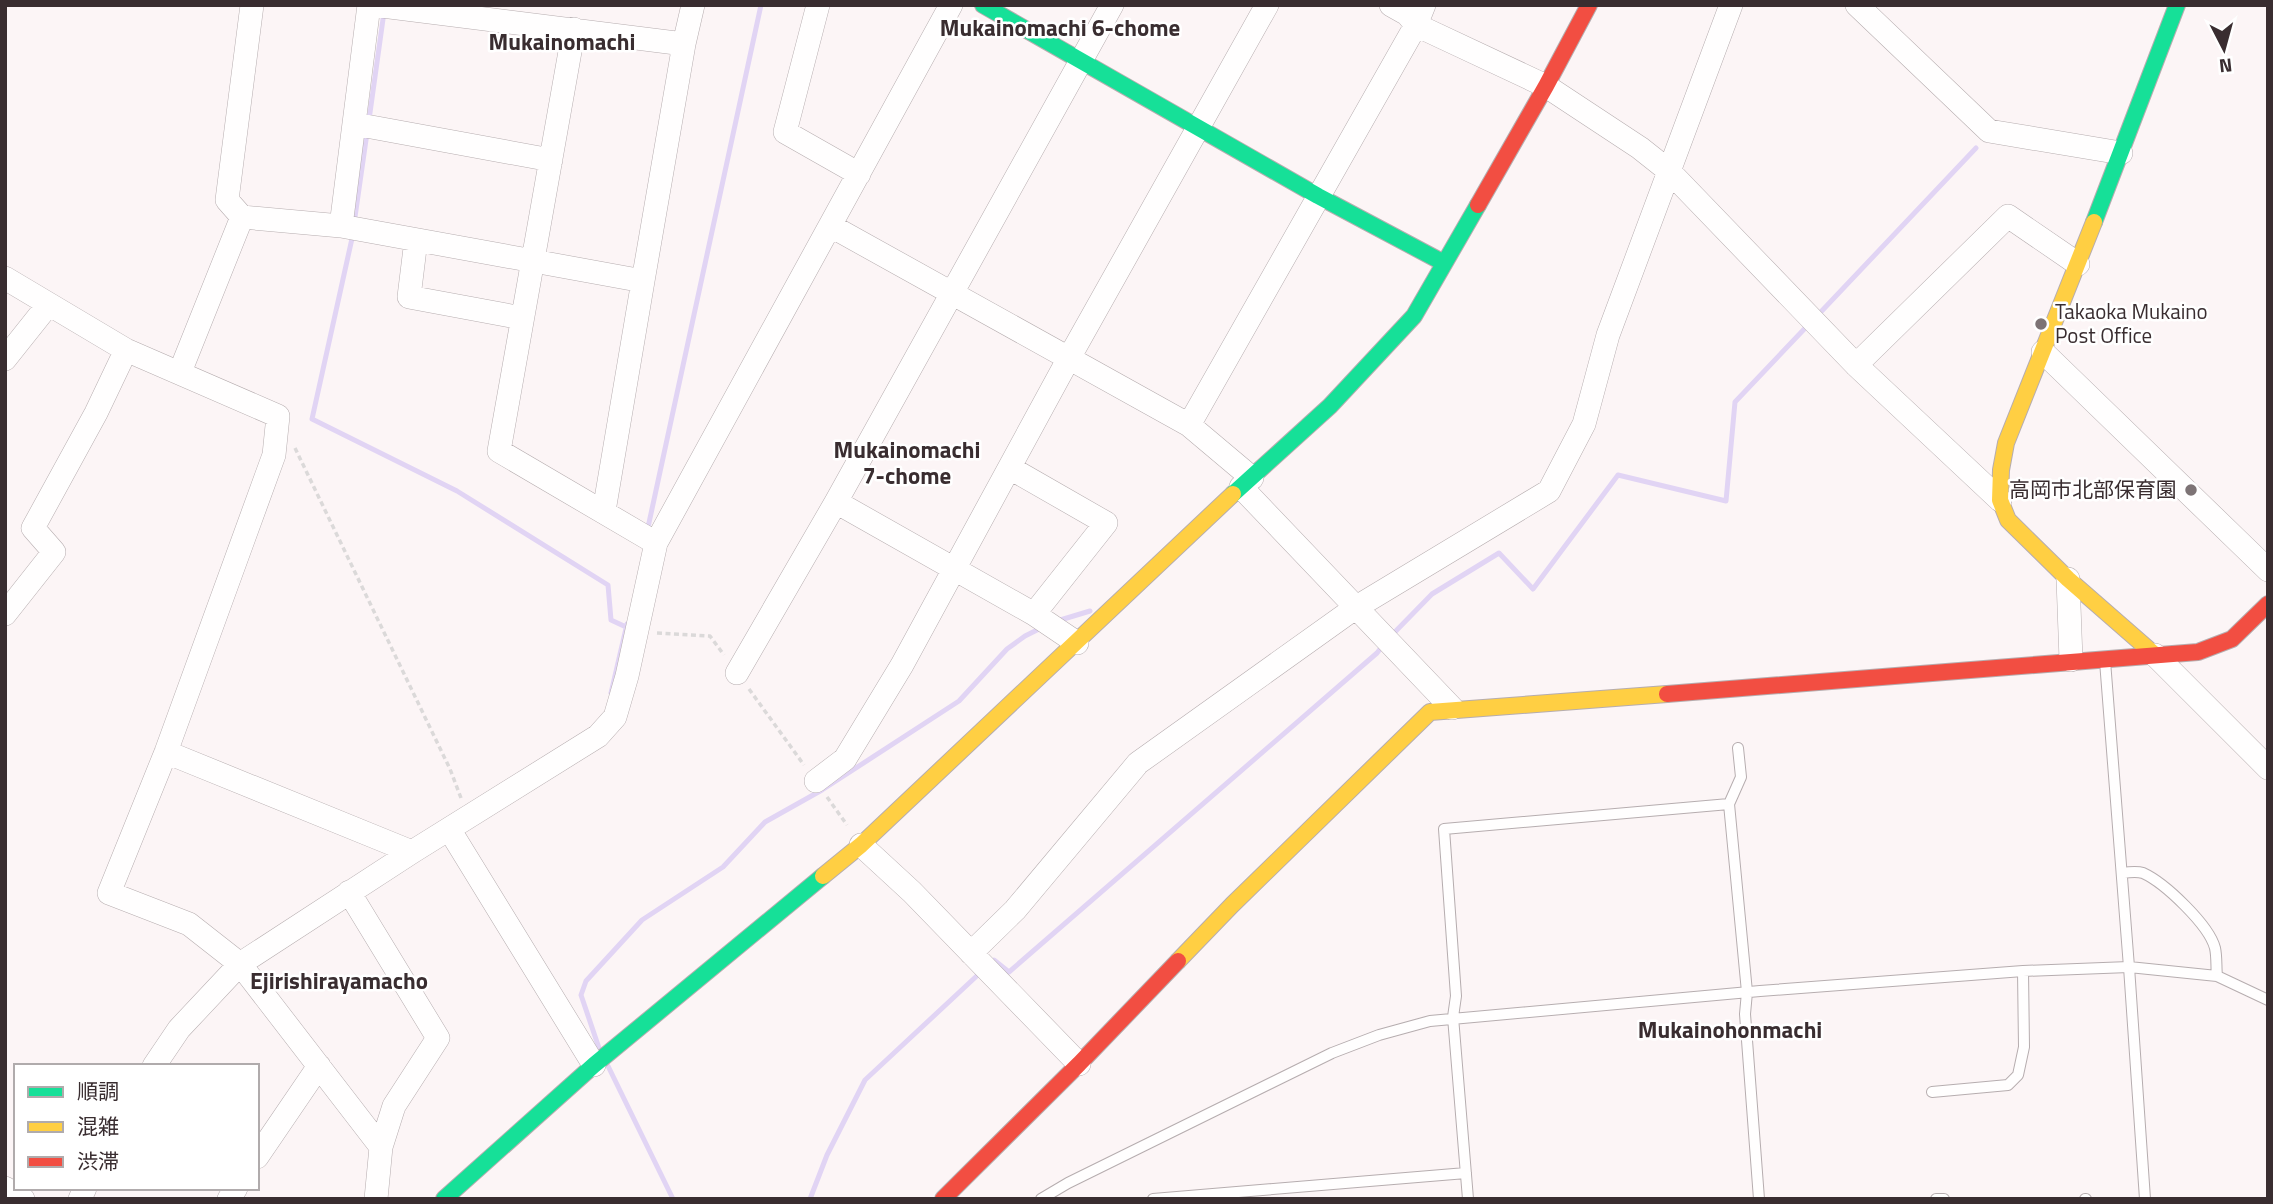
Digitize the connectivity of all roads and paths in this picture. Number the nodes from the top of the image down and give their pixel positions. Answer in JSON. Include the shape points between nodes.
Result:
{"nodes":[{"id":1,"x":252,"y":5,"type":"edge"},
{"id":2,"x":372,"y":5,"type":"edge"},
{"id":3,"x":694,"y":5,"type":"edge"},
{"id":4,"x":818,"y":5,"type":"edge"},
{"id":5,"x":951,"y":5,"type":"edge"},
{"id":6,"x":983,"y":5,"type":"edge"},
{"id":7,"x":1112,"y":5,"type":"edge"},
{"id":8,"x":1267,"y":5,"type":"edge"},
{"id":9,"x":1391,"y":5,"type":"edge"},
{"id":10,"x":1588,"y":5,"type":"edge"},
{"id":11,"x":1731,"y":5,"type":"edge"},
{"id":12,"x":1857,"y":5,"type":"edge"},
{"id":13,"x":2177,"y":5,"type":"edge"},
{"id":14,"x":1420,"y":15,"type":"edge"},
{"id":15,"x":574,"y":29,"type":"junction"},
{"id":16,"x":684,"y":44,"type":"junction"},
{"id":17,"x":1080,"y":61,"type":"junction"},
{"id":18,"x":1546,"y":86,"type":"junction"},
{"id":19,"x":363,"y":126,"type":"junction"},
{"id":20,"x":1198,"y":129,"type":"junction"},
{"id":21,"x":2121,"y":153,"type":"junction"},
{"id":22,"x":551,"y":160,"type":"junction"},
{"id":23,"x":1669,"y":171,"type":"junction"},
{"id":24,"x":859,"y":174,"type":"junction"},
{"id":25,"x":1318,"y":196,"type":"junction"},
{"id":26,"x":242,"y":217,"type":"junction"},
{"id":27,"x":831,"y":226,"type":"junction"},
{"id":28,"x":352,"y":228,"type":"junction"},
{"id":29,"x":416,"y":240,"type":"junction"},
{"id":30,"x":533,"y":261,"type":"junction"},
{"id":31,"x":1444,"y":263,"type":"junction"},
{"id":32,"x":2078,"y":264,"type":"junction"},
{"id":33,"x":5,"y":278,"type":"edge"},
{"id":34,"x":643,"y":281,"type":"junction"},
{"id":35,"x":953,"y":293,"type":"junction"},
{"id":36,"x":48,"y":305,"type":"junction"},
{"id":37,"x":522,"y":318,"type":"junction"},
{"id":38,"x":126,"y":350,"type":"junction"},
{"id":39,"x":2043,"y":352,"type":"junction"},
{"id":40,"x":1069,"y":358,"type":"junction"},
{"id":41,"x":5,"y":359,"type":"edge"},
{"id":42,"x":1856,"y":365,"type":"junction"},
{"id":43,"x":180,"y":372,"type":"junction"},
{"id":44,"x":1189,"y":425,"type":"junction"},
{"id":45,"x":293,"y":446,"type":"dead end"},
{"id":46,"x":1010,"y":468,"type":"junction"},
{"id":47,"x":1247,"y":482,"type":"junction"},
{"id":48,"x":2000,"y":500,"type":"junction"},
{"id":49,"x":836,"y":502,"type":"junction"},
{"id":50,"x":604,"y":511,"type":"junction"},
{"id":51,"x":656,"y":543,"type":"junction"},
{"id":52,"x":954,"y":568,"type":"junction"},
{"id":53,"x":2268,"y":570,"type":"edge"},
{"id":54,"x":2068,"y":579,"type":"junction"},
{"id":55,"x":2268,"y":604,"type":"edge"},
{"id":56,"x":1355,"y":608,"type":"junction"},
{"id":57,"x":5,"y":614,"type":"edge"},
{"id":58,"x":1034,"y":614,"type":"junction"},
{"id":59,"x":637,"y":632,"type":"junction"},
{"id":60,"x":1077,"y":643,"type":"junction"},
{"id":61,"x":2155,"y":655,"type":"junction"},
{"id":62,"x":2104,"y":658,"type":"junction"},
{"id":63,"x":2071,"y":660,"type":"junction"},
{"id":64,"x":737,"y":673,"type":"junction"},
{"id":65,"x":1452,"y":708,"type":"junction"},
{"id":66,"x":1738,"y":748,"type":"dead end"},
{"id":67,"x":166,"y":752,"type":"junction"},
{"id":68,"x":2268,"y":768,"type":"edge"},
{"id":69,"x":816,"y":780,"type":"junction"},
{"id":70,"x":1729,"y":804,"type":"junction"},
{"id":71,"x":458,"y":823,"type":"junction"},
{"id":72,"x":861,"y":845,"type":"junction"},
{"id":73,"x":412,"y":852,"type":"junction"},
{"id":74,"x":2122,"y":873,"type":"junction"},
{"id":75,"x":349,"y":892,"type":"junction"},
{"id":76,"x":971,"y":953,"type":"junction"},
{"id":77,"x":240,"y":964,"type":"junction"},
{"id":78,"x":2129,"y":967,"type":"junction"},
{"id":79,"x":2023,"y":971,"type":"junction"},
{"id":80,"x":2217,"y":976,"type":"junction"},
{"id":81,"x":1747,"y":992,"type":"junction"},
{"id":82,"x":2268,"y":1000,"type":"edge"},
{"id":83,"x":1453,"y":1017,"type":"junction"},
{"id":84,"x":155,"y":1064,"type":"edge"},
{"id":85,"x":1079,"y":1064,"type":"junction"},
{"id":86,"x":594,"y":1065,"type":"junction"},
{"id":87,"x":319,"y":1066,"type":"junction"},
{"id":88,"x":1931,"y":1092,"type":"dead end"},
{"id":89,"x":381,"y":1147,"type":"junction"},
{"id":90,"x":259,"y":1154,"type":"edge"},
{"id":91,"x":1466,"y":1173,"type":"junction"},
{"id":92,"x":5,"y":1188,"type":"edge"},
{"id":93,"x":2145,"y":1198,"type":"edge"},
{"id":94,"x":23,"y":1199,"type":"edge"},
{"id":95,"x":376,"y":1199,"type":"edge"},
{"id":96,"x":444,"y":1199,"type":"edge"},
{"id":97,"x":943,"y":1199,"type":"edge"},
{"id":98,"x":1041,"y":1199,"type":"edge"},
{"id":99,"x":1153,"y":1199,"type":"edge"},
{"id":100,"x":1468,"y":1199,"type":"edge"},
{"id":101,"x":1759,"y":1199,"type":"edge"},
{"id":102,"x":1936,"y":1199,"type":"edge"},
{"id":103,"x":1944,"y":1199,"type":"edge"},
{"id":104,"x":2132,"y":1199,"type":"edge"}],
"edges":[{"from":1,"to":26,"type":"street","via":[[227,200]]},
{"from":2,"to":15,"type":"street"},
{"from":2,"to":19,"type":"street"},
{"from":3,"to":16,"type":"street"},
{"from":4,"to":24,"type":"street","via":[[785,132]]},
{"from":5,"to":24,"type":"street"},
{"from":6,"to":17,"type":"street"},
{"from":7,"to":17,"type":"street"},
{"from":8,"to":20,"type":"street"},
{"from":9,"to":14,"type":"street"},
{"from":10,"to":18,"type":"street"},
{"from":11,"to":23,"type":"street"},
{"from":12,"to":21,"type":"street","via":[[1989,131]]},
{"from":13,"to":21,"type":"street"},
{"from":14,"to":18,"type":"street"},
{"from":14,"to":25,"type":"street"},
{"from":15,"to":16,"type":"street"},
{"from":15,"to":22,"type":"street"},
{"from":16,"to":34,"type":"street"},
{"from":17,"to":20,"type":"street"},
{"from":17,"to":35,"type":"street"},
{"from":18,"to":23,"type":"street"},
{"from":18,"to":31,"type":"street"},
{"from":19,"to":22,"type":"street"},
{"from":19,"to":28,"type":"street"},
{"from":20,"to":25,"type":"street"},
{"from":20,"to":40,"type":"street"},
{"from":21,"to":32,"type":"street"},
{"from":22,"to":30,"type":"street"},
{"from":23,"to":42,"type":"street"},
{"from":23,"to":56,"type":"street","via":[[1608,335],[1584,424],[1549,491]]},
{"from":24,"to":27,"type":"street"},
{"from":25,"to":31,"type":"street"},
{"from":25,"to":44,"type":"street"},
{"from":26,"to":28,"type":"street"},
{"from":26,"to":43,"type":"street"},
{"from":27,"to":35,"type":"street"},
{"from":27,"to":51,"type":"street"},
{"from":28,"to":29,"type":"street"},
{"from":29,"to":30,"type":"street"},
{"from":29,"to":37,"type":"street","via":[[409,297]]},
{"from":30,"to":34,"type":"street"},
{"from":30,"to":37,"type":"street"},
{"from":31,"to":47,"type":"street","via":[[1414,316],[1330,406]]},
{"from":32,"to":39,"type":"street"},
{"from":32,"to":42,"type":"street","via":[[2008,216]]},
{"from":33,"to":36,"type":"street"},
{"from":34,"to":50,"type":"street"},
{"from":35,"to":40,"type":"street"},
{"from":35,"to":49,"type":"street"},
{"from":36,"to":38,"type":"street"},
{"from":36,"to":41,"type":"street"},
{"from":37,"to":50,"type":"street","via":[[499,450]]},
{"from":38,"to":43,"type":"street"},
{"from":38,"to":57,"type":"street","via":[[33,528],[54,552]]},
{"from":39,"to":48,"type":"street","via":[[2006,443]]},
{"from":39,"to":53,"type":"street"},
{"from":40,"to":44,"type":"street"},
{"from":40,"to":46,"type":"street"},
{"from":42,"to":48,"type":"street"},
{"from":43,"to":67,"type":"street","via":[[278,416],[274,455]]},
{"from":44,"to":47,"type":"street"},
{"from":45,"to":71,"type":"path","via":[[450,769]]},
{"from":46,"to":52,"type":"street"},
{"from":46,"to":58,"type":"street","via":[[1106,523]]},
{"from":47,"to":56,"type":"street"},
{"from":47,"to":60,"type":"street"},
{"from":48,"to":54,"type":"street","via":[[2008,520]]},
{"from":49,"to":52,"type":"street"},
{"from":49,"to":64,"type":"street"},
{"from":50,"to":51,"type":"street"},
{"from":51,"to":59,"type":"street"},
{"from":52,"to":58,"type":"street"},
{"from":52,"to":69,"type":"street","via":[[845,759]]},
{"from":54,"to":61,"type":"street"},
{"from":54,"to":63,"type":"street"},
{"from":55,"to":61,"type":"street","via":[[2232,639],[2198,652]]},
{"from":56,"to":65,"type":"street"},
{"from":56,"to":76,"type":"street","via":[[1138,763],[1015,911]]},
{"from":58,"to":60,"type":"street"},
{"from":59,"to":64,"type":"path","via":[[710,636]]},
{"from":59,"to":71,"type":"street","via":[[615,717],[598,736]]},
{"from":60,"to":72,"type":"street"},
{"from":61,"to":62,"type":"street"},
{"from":61,"to":68,"type":"street"},
{"from":62,"to":63,"type":"street"},
{"from":62,"to":74,"type":"lane"},
{"from":63,"to":65,"type":"street"},
{"from":64,"to":69,"type":"path"},
{"from":65,"to":85,"type":"street","via":[[1430,712],[1232,905]]},
{"from":66,"to":70,"type":"lane","via":[[1741,777]]},
{"from":67,"to":73,"type":"street"},
{"from":67,"to":77,"type":"street","via":[[109,893],[189,924]]},
{"from":69,"to":72,"type":"path"},
{"from":70,"to":81,"type":"lane"},
{"from":70,"to":83,"type":"lane","via":[[1444,829],[1456,996]]},
{"from":71,"to":73,"type":"street"},
{"from":71,"to":86,"type":"street"},
{"from":72,"to":76,"type":"street"},
{"from":72,"to":86,"type":"street"},
{"from":73,"to":75,"type":"street"},
{"from":74,"to":78,"type":"lane"},
{"from":74,"to":80,"type":"lane","via":[[2148,876],[2194,916],[2214,947]]},
{"from":75,"to":77,"type":"street"},
{"from":75,"to":89,"type":"street","via":[[438,1038],[394,1106]]},
{"from":76,"to":85,"type":"street"},
{"from":77,"to":84,"type":"street","via":[[179,1029]]},
{"from":77,"to":87,"type":"street"},
{"from":78,"to":79,"type":"lane"},
{"from":78,"to":80,"type":"lane"},
{"from":78,"to":93,"type":"lane"},
{"from":79,"to":81,"type":"lane"},
{"from":79,"to":88,"type":"lane","via":[[2024,1047],[2018,1075],[2008,1085]]},
{"from":80,"to":82,"type":"lane"},
{"from":81,"to":83,"type":"lane"},
{"from":81,"to":101,"type":"lane"},
{"from":83,"to":91,"type":"lane"},
{"from":83,"to":98,"type":"lane","via":[[1379,1035],[1332,1053]]},
{"from":85,"to":97,"type":"street"},
{"from":86,"to":96,"type":"street"},
{"from":87,"to":89,"type":"street"},
{"from":87,"to":90,"type":"street"},
{"from":89,"to":95,"type":"street"},
{"from":91,"to":99,"type":"lane"},
{"from":91,"to":100,"type":"lane"},
{"from":92,"to":94,"type":"street"},
{"from":93,"to":104,"type":"lane"},
{"from":102,"to":103,"type":"lane"}]}
